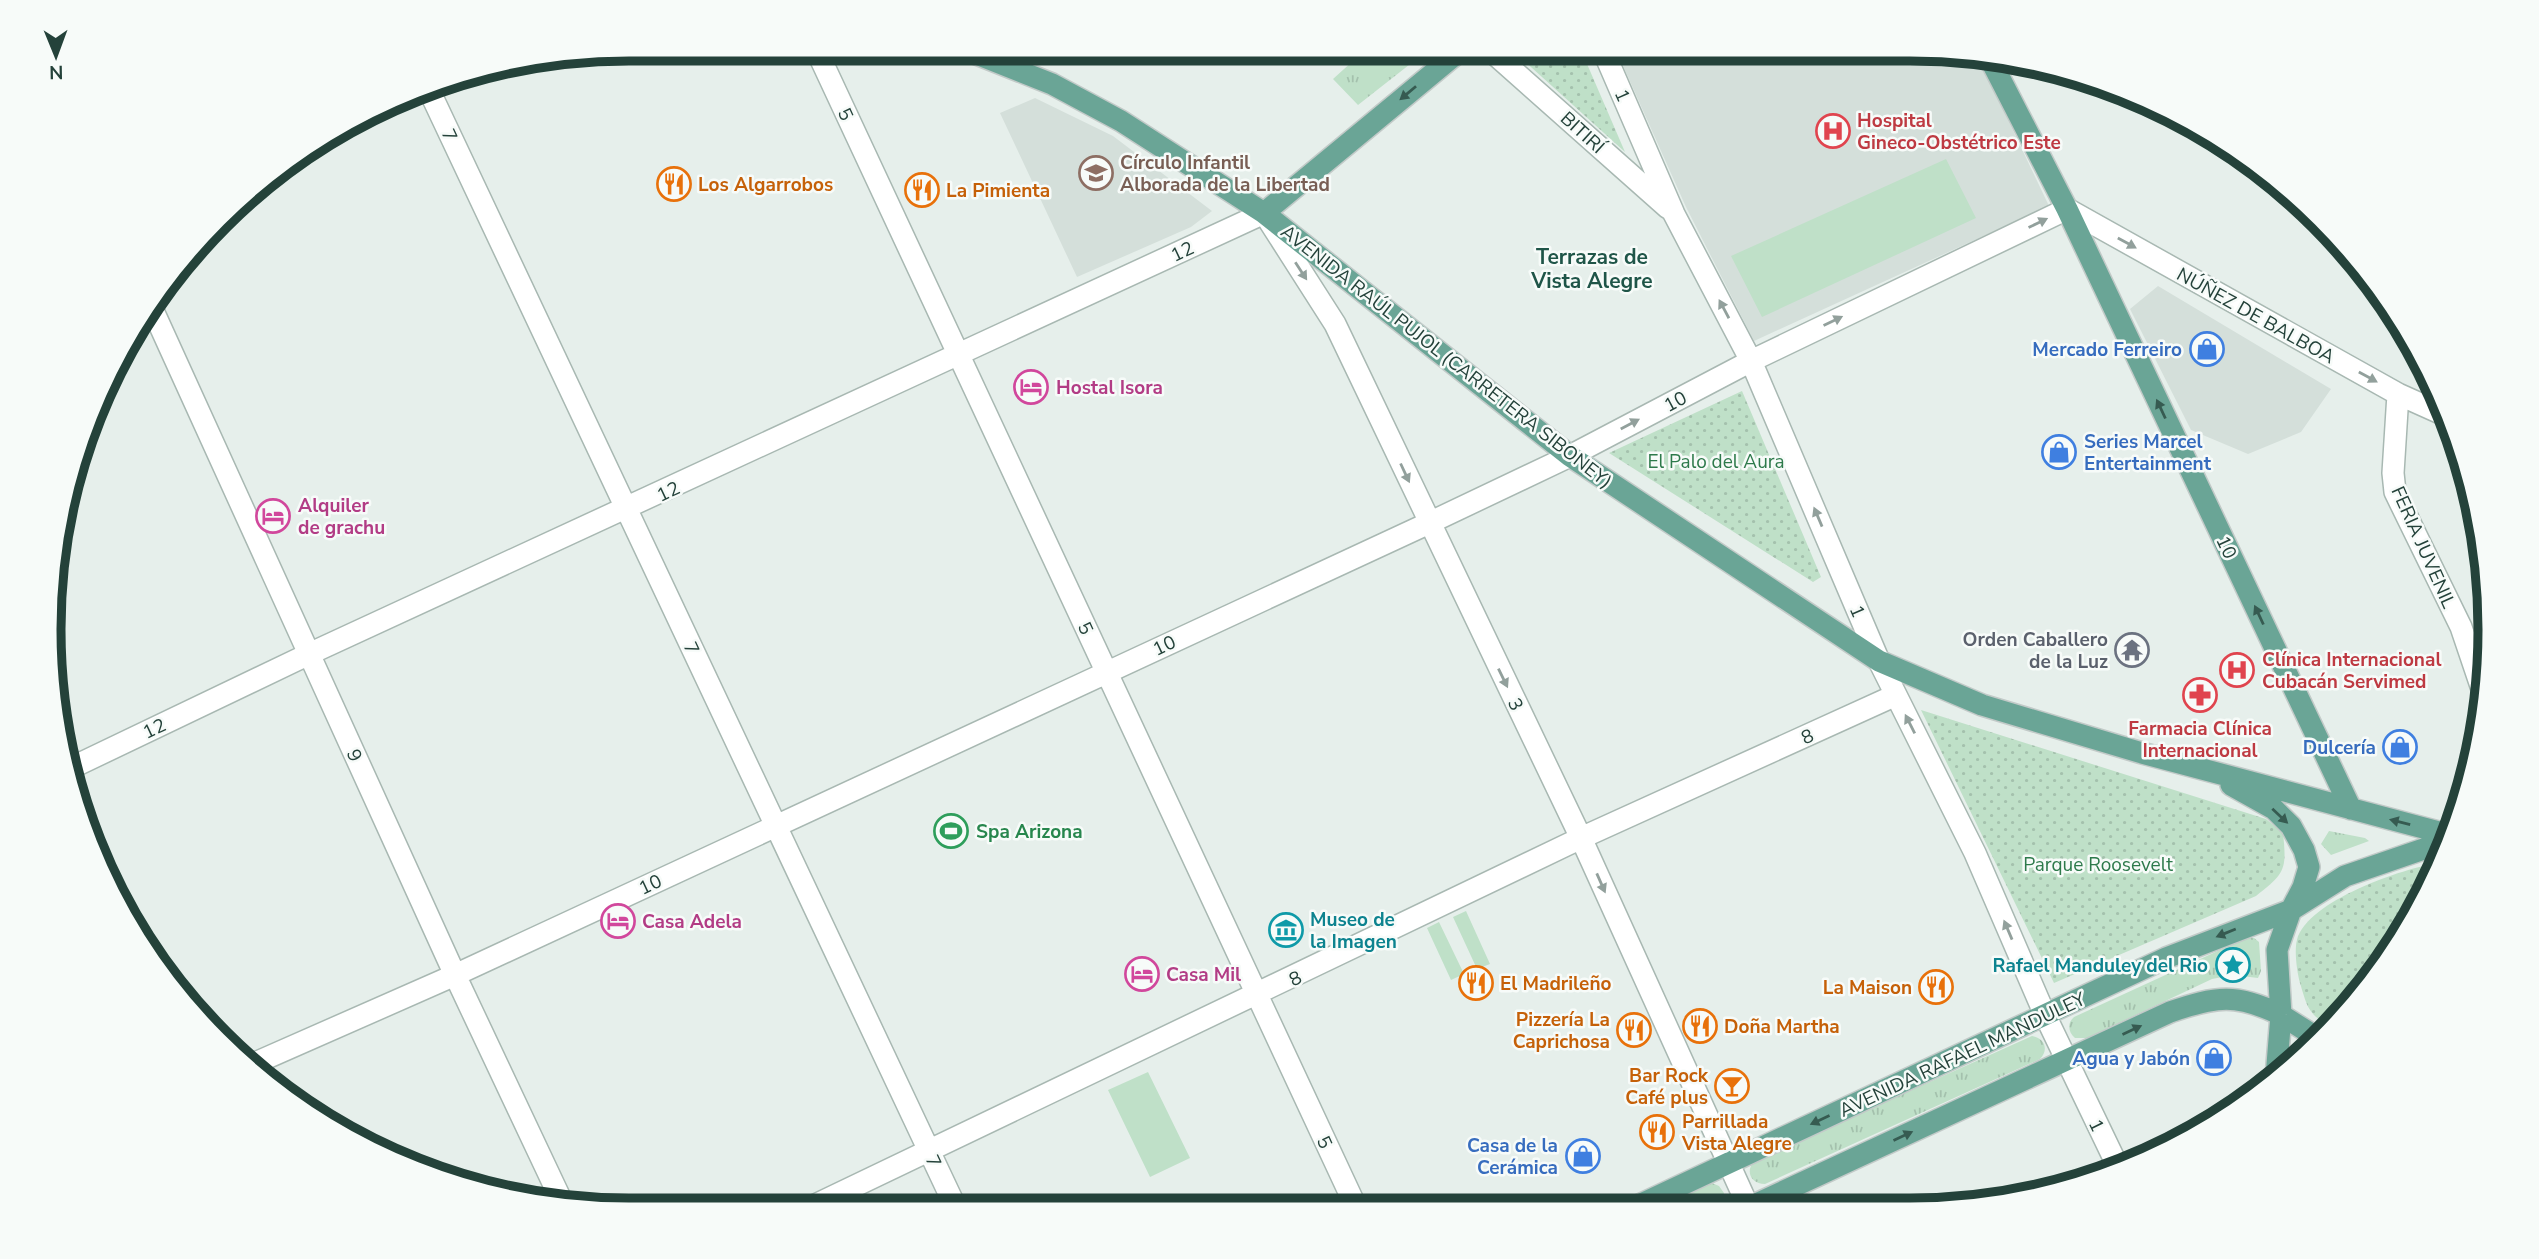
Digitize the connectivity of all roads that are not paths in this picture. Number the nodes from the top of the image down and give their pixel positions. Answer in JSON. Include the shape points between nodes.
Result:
{"nodes":[{"id":1,"x":822,"y":61,"type":"edge"},
{"id":2,"x":994,"y":61,"type":"edge"},
{"id":3,"x":1448,"y":61,"type":"edge"},
{"id":4,"x":1502,"y":61,"type":"edge"},
{"id":5,"x":1608,"y":61,"type":"edge"},
{"id":6,"x":1995,"y":68,"type":"edge"},
{"id":7,"x":432,"y":97,"type":"edge"},
{"id":8,"x":2067,"y":209,"type":"junction"},
{"id":9,"x":1264,"y":214,"type":"junction"},
{"id":10,"x":1674,"y":214,"type":"junction"},
{"id":11,"x":156,"y":316,"type":"edge"},
{"id":12,"x":959,"y":356,"type":"junction"},
{"id":13,"x":1751,"y":360,"type":"junction"},
{"id":14,"x":2398,"y":394,"type":"junction"},
{"id":15,"x":2433,"y":410,"type":"edge"},
{"id":16,"x":1570,"y":456,"type":"junction"},
{"id":17,"x":627,"y":510,"type":"junction"},
{"id":18,"x":1429,"y":523,"type":"junction"},
{"id":19,"x":309,"y":654,"type":"junction"},
{"id":20,"x":1879,"y":661,"type":"junction"},
{"id":21,"x":1106,"y":671,"type":"junction"},
{"id":22,"x":2476,"y":673,"type":"edge"},
{"id":23,"x":1896,"y":695,"type":"junction"},
{"id":24,"x":78,"y":765,"type":"edge"},
{"id":25,"x":2201,"y":768,"type":"junction"},
{"id":26,"x":2351,"y":809,"type":"junction"},
{"id":27,"x":775,"y":825,"type":"junction"},
{"id":28,"x":2440,"y":832,"type":"edge"},
{"id":29,"x":1580,"y":838,"type":"junction"},
{"id":30,"x":2435,"y":845,"type":"edge"},
{"id":31,"x":2291,"y":909,"type":"junction"},
{"id":32,"x":455,"y":975,"type":"junction"},
{"id":33,"x":1257,"y":996,"type":"junction"},
{"id":34,"x":2045,"y":1015,"type":"junction"},
{"id":35,"x":2281,"y":1015,"type":"junction"},
{"id":36,"x":2309,"y":1033,"type":"edge"},
{"id":37,"x":260,"y":1061,"type":"edge"},
{"id":38,"x":2066,"y":1061,"type":"junction"},
{"id":39,"x":2277,"y":1062,"type":"edge"},
{"id":40,"x":929,"y":1150,"type":"junction"},
{"id":41,"x":2114,"y":1159,"type":"edge"},
{"id":42,"x":1728,"y":1163,"type":"junction"},
{"id":43,"x":558,"y":1193,"type":"edge"},
{"id":44,"x":830,"y":1198,"type":"edge"},
{"id":45,"x":951,"y":1198,"type":"edge"},
{"id":46,"x":1352,"y":1198,"type":"edge"},
{"id":47,"x":1654,"y":1198,"type":"edge"},
{"id":48,"x":1746,"y":1198,"type":"edge"},
{"id":49,"x":1767,"y":1198,"type":"edge"}],
"edges":[{"from":1,"to":12,"type":"street","name":"5"},
{"from":2,"to":9,"type":"main road","name":"AVENIDA RAÚL PUJOL (CARRETERA SIBONEY)","via":[[1052,84],[1121,121]]},
{"from":3,"to":9,"type":"main road","one_way":true},
{"from":4,"to":10,"type":"street","name":"BITIRÍ"},
{"from":5,"to":10,"type":"street","name":"1"},
{"from":6,"to":8,"type":"main road","name":"10"},
{"from":7,"to":17,"type":"street","name":"7"},
{"from":13,"to":8,"type":"street","name":"10","one_way":true},
{"from":8,"to":14,"type":"street","name":"NÚÑEZ DE BALBOA","one_way":true},
{"from":26,"to":8,"type":"main road","name":"10","one_way":true},
{"from":9,"to":12,"type":"street","name":"12"},
{"from":9,"to":16,"type":"main road","name":"AVENIDA RAÚL PUJOL (CARRETERA SIBONEY)"},
{"from":9,"to":18,"type":"street","name":"3","one_way":true,"via":[[1335,324]]},
{"from":13,"to":10,"type":"street","name":"1","one_way":true},
{"from":11,"to":19,"type":"street","name":"9"},
{"from":12,"to":17,"type":"street","name":"12"},
{"from":12,"to":21,"type":"street","name":"5"},
{"from":16,"to":13,"type":"street","name":"10","one_way":true},
{"from":20,"to":13,"type":"street","name":"1","one_way":true},
{"from":14,"to":15,"type":"street","name":"NÚÑEZ DE BALBOA"},
{"from":14,"to":22,"type":"street","name":"FERIA JUVENIL","via":[[2395,492],[2461,627]]},
{"from":16,"to":18,"type":"street","name":"10"},
{"from":16,"to":20,"type":"main road","name":"AVENIDA RAÚL PUJOL (CARRETERA SIBONEY)"},
{"from":17,"to":19,"type":"street","name":"12"},
{"from":17,"to":27,"type":"street","name":"7"},
{"from":18,"to":21,"type":"street","name":"10"},
{"from":18,"to":29,"type":"street","name":"3","one_way":true},
{"from":19,"to":24,"type":"street","name":"12"},
{"from":19,"to":32,"type":"street","name":"9"},
{"from":20,"to":23,"type":"street","name":"1"},
{"from":20,"to":25,"type":"main road","name":"AVENIDA RAÚL PUJOL (CARRETERA SIBONEY)","via":[[1982,705]]},
{"from":21,"to":27,"type":"street","name":"10"},
{"from":21,"to":33,"type":"street","name":"5"},
{"from":23,"to":29,"type":"street","name":"8"},
{"from":34,"to":23,"type":"street","name":"1","one_way":true,"via":[[1975,853]]},
{"from":25,"to":26,"type":"main road","name":"AVENIDA RAÚL PUJOL (CARRETERA SIBONEY)"},
{"from":25,"to":31,"type":"main road","name":"AVENIDA RAÚL PUJOL (CARRETERA SIBONEY)","one_way":true,"via":[[2274,809],[2291,826],[2309,867]]},
{"from":28,"to":26,"type":"main road","name":"AVENIDA RAÚL PUJOL (CARRETERA SIBONEY)","one_way":true},
{"from":27,"to":32,"type":"street","name":"10"},
{"from":27,"to":40,"type":"street","name":"7"},
{"from":29,"to":33,"type":"street","name":"8"},
{"from":29,"to":42,"type":"street","name":"3","one_way":true},
{"from":30,"to":31,"type":"main road","name":"AVENIDA RAFAEL MANDULEY","via":[[2344,876]]},
{"from":31,"to":34,"type":"main road","name":"AVENIDA RAFAEL MANDULEY","one_way":true,"via":[[2166,958]]},
{"from":31,"to":35,"type":"main road","name":"AVENIDA RAÚL PUJOL (CARRETERA SIBONEY)","via":[[2277,950]]},
{"from":32,"to":37,"type":"street","name":"10"},
{"from":32,"to":43,"type":"street","name":"9"},
{"from":33,"to":40,"type":"street","name":"8"},
{"from":33,"to":46,"type":"street","name":"5"},
{"from":34,"to":38,"type":"street","name":"1"},
{"from":34,"to":42,"type":"main road","name":"AVENIDA RAFAEL MANDULEY","one_way":true},
{"from":35,"to":36,"type":"main road"},
{"from":38,"to":35,"type":"main road","one_way":true,"via":[[2208,998],[2238,998]]},
{"from":35,"to":39,"type":"main road","name":"AVENIDA RAÚL PUJOL (CARRETERA SIBONEY)"},
{"from":38,"to":41,"type":"street","name":"1"},
{"from":49,"to":38,"type":"main road","one_way":true},
{"from":40,"to":44,"type":"street","name":"8"},
{"from":40,"to":45,"type":"street","name":"7"},
{"from":42,"to":47,"type":"main road","name":"AVENIDA RAFAEL MANDULEY"},
{"from":42,"to":48,"type":"street","name":"3"}]}
